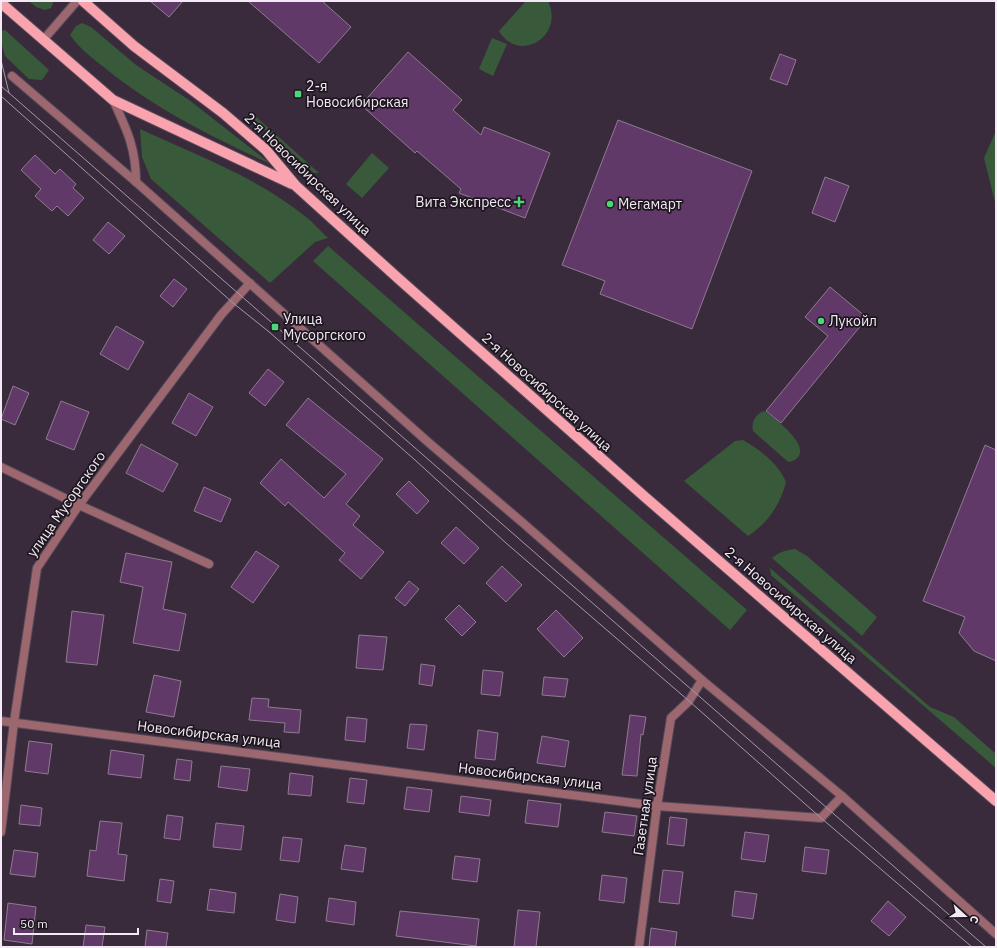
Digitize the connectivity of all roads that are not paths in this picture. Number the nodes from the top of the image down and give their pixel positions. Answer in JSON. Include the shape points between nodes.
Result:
{"nodes":[{"id":1,"x":77,"y":1,"type":"edge"},
{"id":2,"x":83,"y":1,"type":"edge"},
{"id":3,"x":1,"y":3,"type":"edge"},
{"id":4,"x":44,"y":39,"type":"junction"},
{"id":5,"x":12,"y":76,"type":"dead end"},
{"id":6,"x":113,"y":100,"type":"junction"},
{"id":7,"x":136,"y":182,"type":"junction"},
{"id":8,"x":296,"y":186,"type":"junction"},
{"id":9,"x":250,"y":283,"type":"junction"},
{"id":10,"x":1,"y":467,"type":"edge"},
{"id":11,"x":79,"y":505,"type":"junction"},
{"id":12,"x":209,"y":564,"type":"dead end"},
{"id":13,"x":702,"y":680,"type":"junction"},
{"id":14,"x":1,"y":721,"type":"edge"},
{"id":15,"x":14,"y":722,"type":"junction"},
{"id":16,"x":842,"y":796,"type":"junction"},
{"id":17,"x":996,"y":801,"type":"edge"},
{"id":18,"x":657,"y":806,"type":"junction"},
{"id":19,"x":1,"y":832,"type":"edge"},
{"id":20,"x":996,"y":934,"type":"edge"},
{"id":21,"x":639,"y":947,"type":"edge"}],
"edges":[{"from":1,"to":4,"type":"street"},
{"from":2,"to":8,"type":"main road","name":"2-я Новосибирская улица","via":[[134,46],[224,113],[266,150]]},
{"from":3,"to":4,"type":"main road"},
{"from":4,"to":6,"type":"main road"},
{"from":5,"to":7,"type":"street"},
{"from":6,"to":7,"type":"street","via":[[129,133],[136,160]]},
{"from":6,"to":8,"type":"main road"},
{"from":7,"to":9,"type":"street"},
{"from":8,"to":17,"type":"main road","name":"2-я Новосибирская улица","via":[[645,497]]},
{"from":9,"to":11,"type":"street","name":"улица Мусоргского","via":[[221,315]]},
{"from":9,"to":13,"type":"street"},
{"from":10,"to":11,"type":"street"},
{"from":11,"to":12,"type":"street"},
{"from":11,"to":15,"type":"street","name":"улица Мусоргского","via":[[37,568]]},
{"from":13,"to":16,"type":"street"},
{"from":13,"to":18,"type":"street","name":"Газетная улица","via":[[689,700],[671,718]]},
{"from":14,"to":15,"type":"street","name":"Новосибирская улица"},
{"from":15,"to":18,"type":"street","name":"Новосибирская улица"},
{"from":15,"to":19,"type":"street","name":"улица Мусоргского"},
{"from":16,"to":18,"type":"street","name":"Новосибирская улица","via":[[821,818]]},
{"from":16,"to":20,"type":"street"},
{"from":18,"to":21,"type":"street","name":"Газетная улица"}]}
